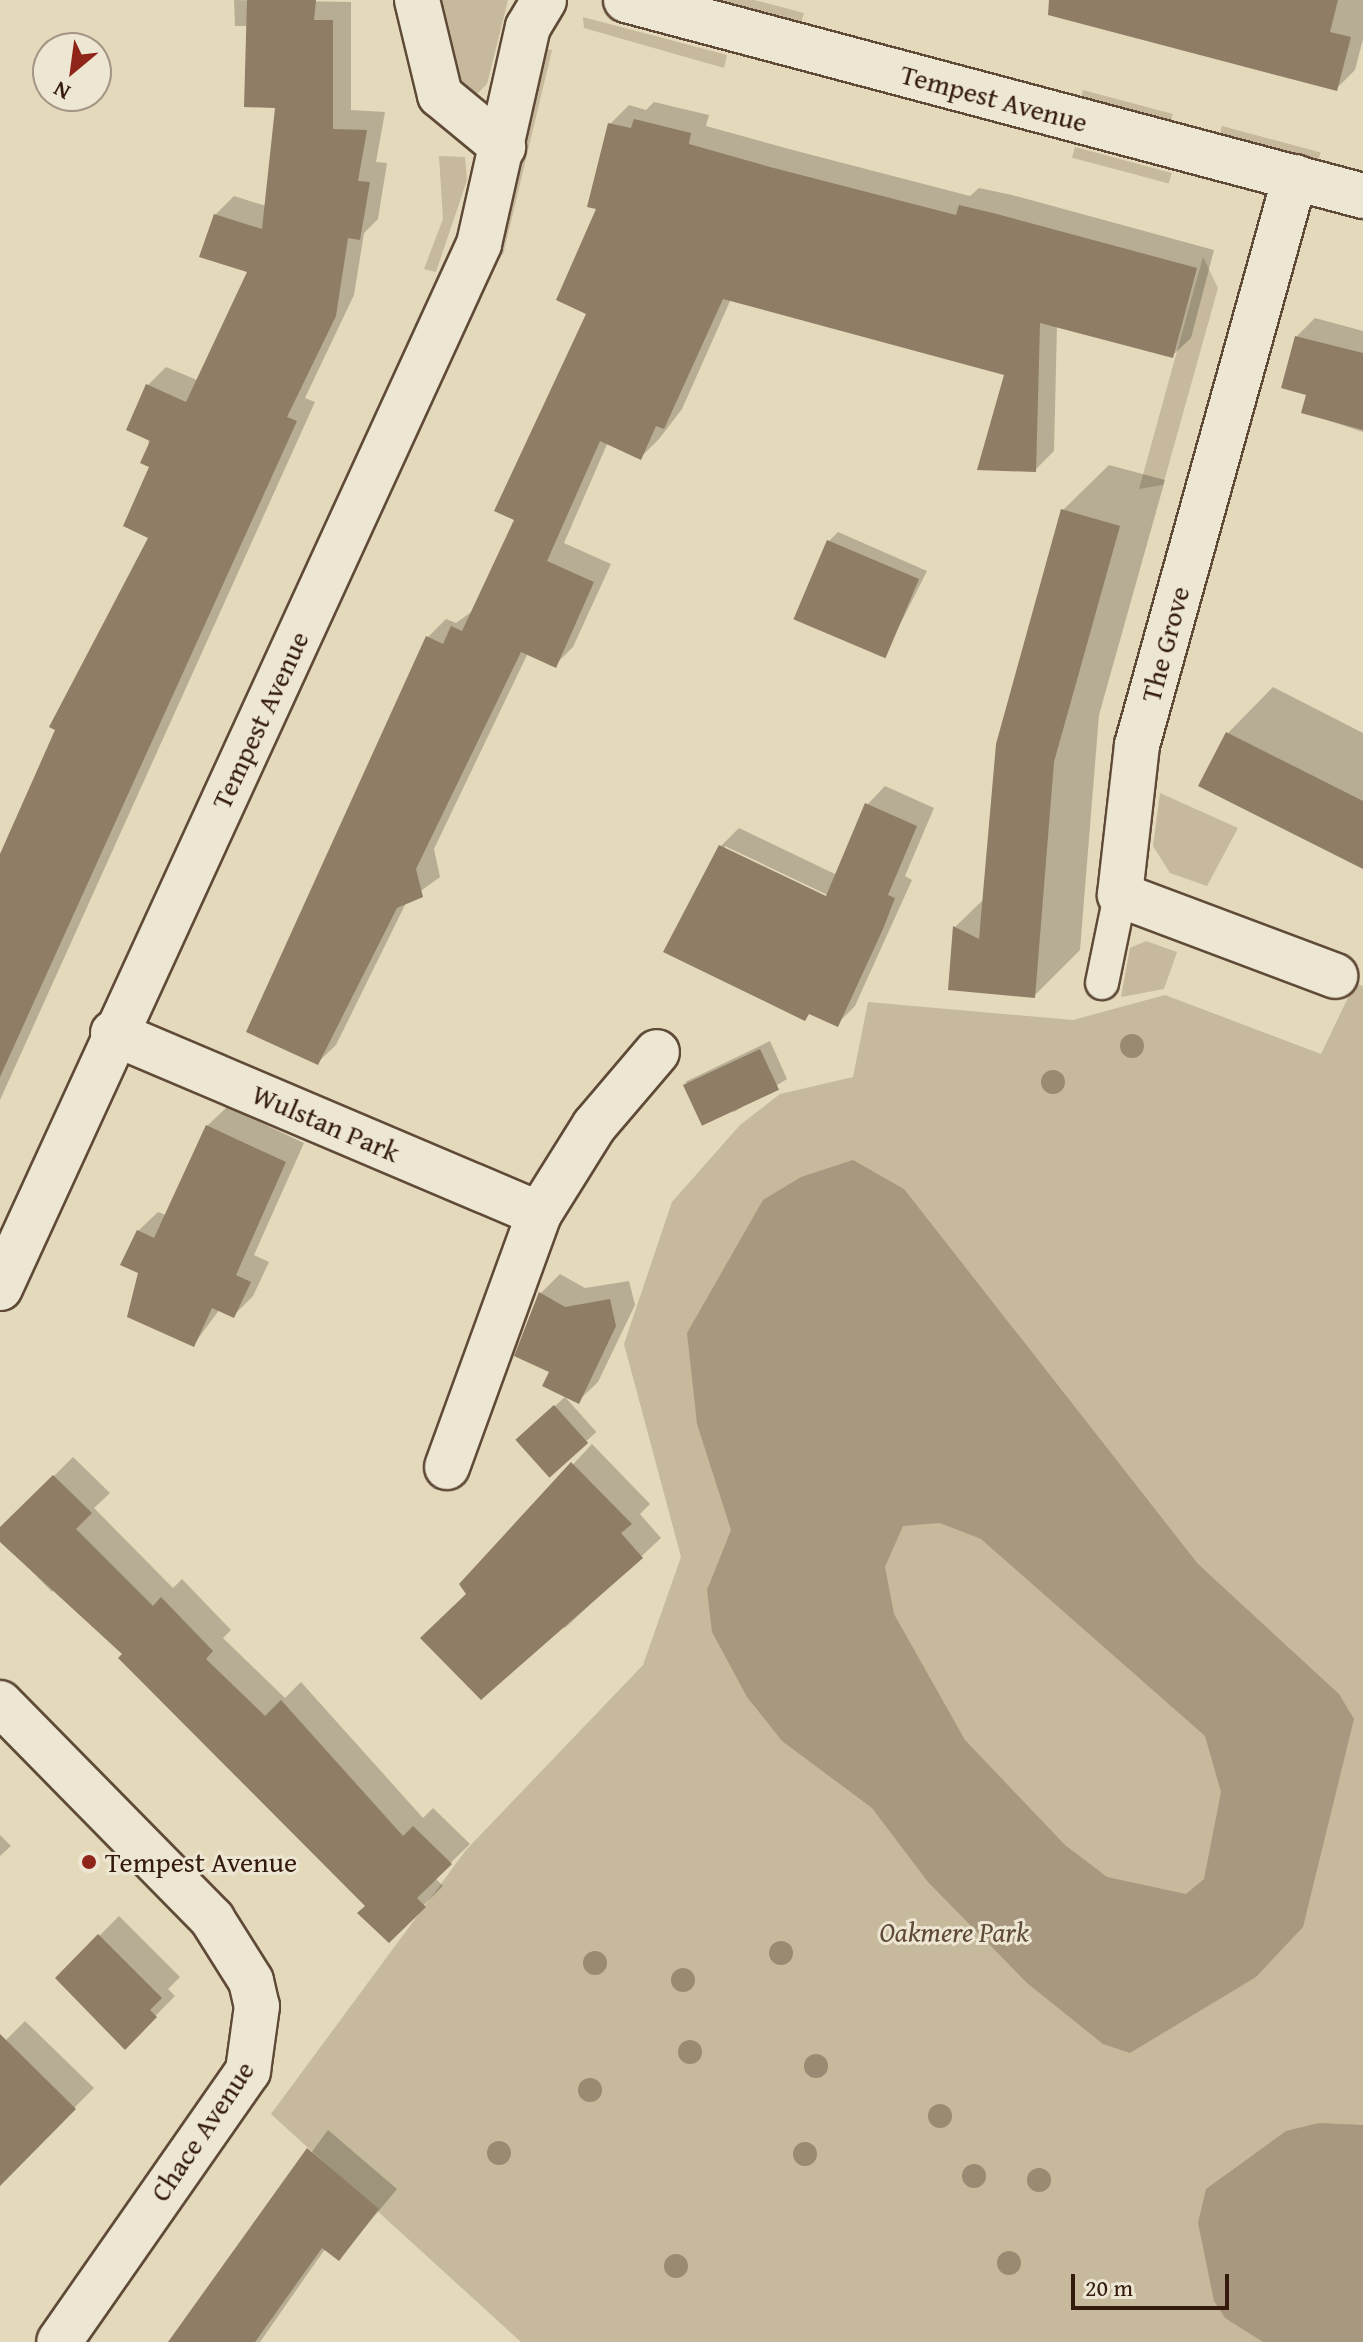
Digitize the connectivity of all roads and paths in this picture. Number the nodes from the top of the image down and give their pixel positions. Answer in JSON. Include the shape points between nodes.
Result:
{"nodes":[{"id":1,"x":417,"y":0,"type":"edge"},
{"id":2,"x":544,"y":0,"type":"edge"},
{"id":3,"x":626,"y":0,"type":"edge"},
{"id":4,"x":503,"y":147,"type":"junction"},
{"id":5,"x":1295,"y":177,"type":"junction"},
{"id":6,"x":1363,"y":196,"type":"edge"},
{"id":7,"x":1120,"y":895,"type":"junction"},
{"id":8,"x":1335,"y":976,"type":"dead end"},
{"id":9,"x":1102,"y":983,"type":"dead end"},
{"id":10,"x":113,"y":1033,"type":"junction"},
{"id":11,"x":657,"y":1052,"type":"dead end"},
{"id":12,"x":539,"y":1214,"type":"junction"},
{"id":13,"x":0,"y":1288,"type":"edge"},
{"id":14,"x":447,"y":1467,"type":"dead end"},
{"id":15,"x":0,"y":1703,"type":"edge"},
{"id":16,"x":59,"y":2342,"type":"edge"}],
"edges":[{"from":1,"to":4,"type":"street","via":[[440,95]]},
{"from":2,"to":4,"type":"street","name":"Tempest Avenue","via":[[528,27]]},
{"from":3,"to":5,"type":"street","name":"Tempest Avenue"},
{"from":4,"to":10,"type":"street","name":"Tempest Avenue","via":[[479,244],[452,307]]},
{"from":5,"to":6,"type":"street","name":"Tempest Avenue"},
{"from":5,"to":7,"type":"street","name":"The Grove","via":[[1137,745]]},
{"from":7,"to":8,"type":"street"},
{"from":7,"to":9,"type":"lane"},
{"from":10,"to":12,"type":"street","name":"Wulstan Park"},
{"from":10,"to":13,"type":"street","name":"Tempest Avenue"},
{"from":11,"to":12,"type":"street","via":[[594,1126]]},
{"from":12,"to":14,"type":"street"},
{"from":15,"to":16,"type":"street","name":"Chace Avenue","via":[[212,1919],[251,1981],[257,2006],[248,2071]]}]}
